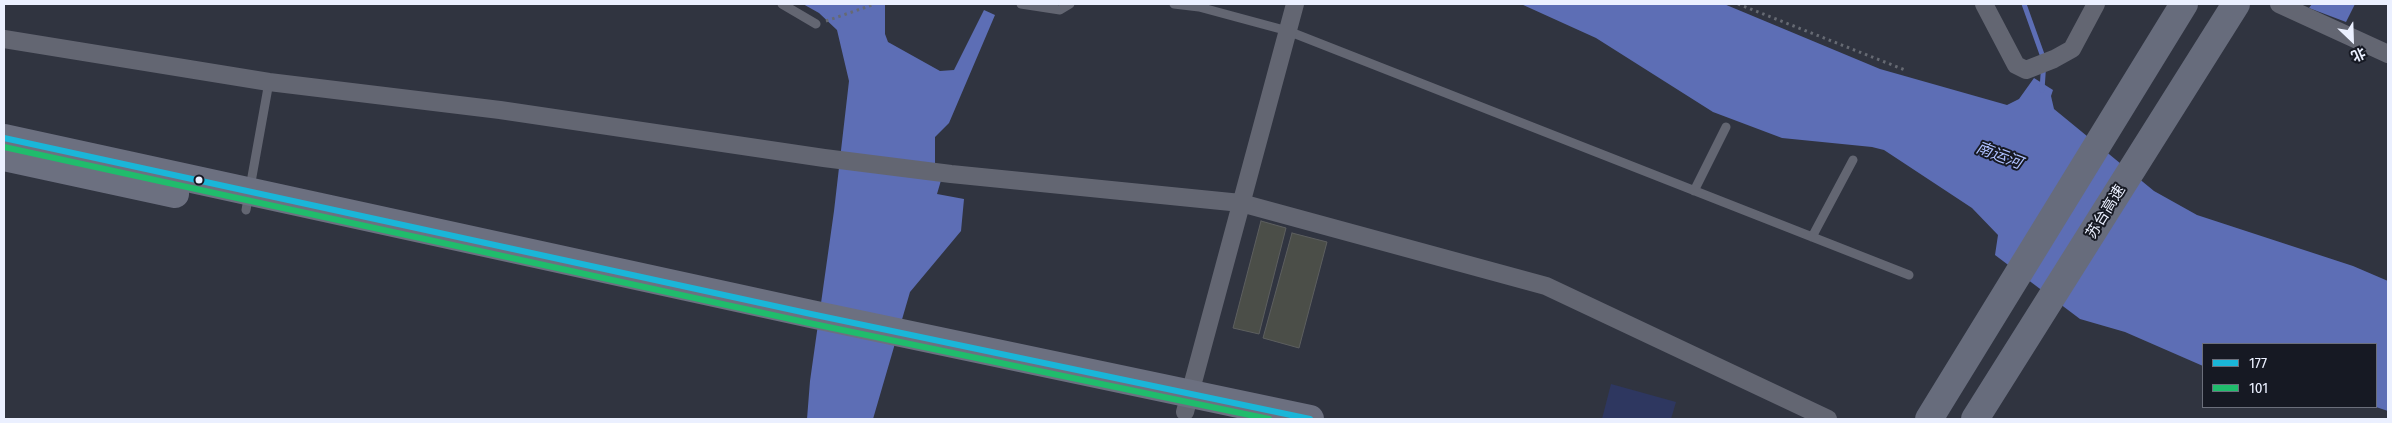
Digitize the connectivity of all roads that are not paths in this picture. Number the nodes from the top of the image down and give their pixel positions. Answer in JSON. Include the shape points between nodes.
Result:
{"nodes":[{"id":1,"x":782,"y":4,"type":"edge"},
{"id":2,"x":1021,"y":4,"type":"edge"},
{"id":3,"x":1070,"y":4,"type":"edge"},
{"id":4,"x":1174,"y":4,"type":"edge"},
{"id":5,"x":1296,"y":4,"type":"edge"},
{"id":6,"x":1984,"y":4,"type":"edge"},
{"id":7,"x":2096,"y":4,"type":"edge"},
{"id":8,"x":2184,"y":4,"type":"edge"},
{"id":9,"x":2236,"y":4,"type":"edge"},
{"id":10,"x":2253,"y":4,"type":"edge"},
{"id":11,"x":2279,"y":4,"type":"edge"},
{"id":12,"x":816,"y":24,"type":"road end"},
{"id":13,"x":1288,"y":31,"type":"junction"},
{"id":14,"x":4,"y":39,"type":"edge"},
{"id":15,"x":2388,"y":54,"type":"edge"},
{"id":16,"x":269,"y":82,"type":"junction"},
{"id":17,"x":1726,"y":127,"type":"dead end"},
{"id":18,"x":4,"y":138,"type":"edge"},
{"id":19,"x":4,"y":158,"type":"edge"},
{"id":20,"x":1853,"y":160,"type":"dead end"},
{"id":21,"x":2124,"y":182,"type":"junction"},
{"id":22,"x":1694,"y":191,"type":"junction"},
{"id":23,"x":248,"y":200,"type":"junction"},
{"id":24,"x":1242,"y":203,"type":"junction"},
{"id":25,"x":1812,"y":237,"type":"junction"},
{"id":26,"x":1909,"y":275,"type":"dead end"},
{"id":27,"x":1188,"y":403,"type":"junction"},
{"id":28,"x":1220,"y":419,"type":"edge"},
{"id":29,"x":1310,"y":419,"type":"edge"},
{"id":30,"x":1828,"y":419,"type":"edge"},
{"id":31,"x":1929,"y":419,"type":"edge"},
{"id":32,"x":1975,"y":419,"type":"edge"}],
"edges":[{"from":1,"to":12,"type":"lane"},
{"from":2,"to":3,"type":"lane","via":[[1060,10]]},
{"from":4,"to":13,"type":"lane","via":[[1199,7]]},
{"from":5,"to":13,"type":"street"},
{"from":6,"to":7,"type":"street","via":[[2016,65],[2026,70],[2072,49]]},
{"from":8,"to":31,"type":"highway"},
{"from":9,"to":21,"type":"highway","name":"苏台高速"},
{"from":10,"to":21,"type":"highway"},
{"from":11,"to":15,"type":"street"},
{"from":13,"to":22,"type":"lane"},
{"from":13,"to":24,"type":"street"},
{"from":14,"to":16,"type":"street"},
{"from":16,"to":23,"type":"lane"},
{"from":16,"to":24,"type":"street","via":[[500,110],[951,174]]},
{"from":17,"to":22,"type":"lane"},
{"from":18,"to":23,"type":"main road"},
{"from":19,"to":23,"type":"main road"},
{"from":20,"to":25,"type":"lane"},
{"from":21,"to":32,"type":"highway","name":"苏台高速"},
{"from":22,"to":25,"type":"lane"},
{"from":23,"to":27,"type":"main road"},
{"from":24,"to":27,"type":"street"},
{"from":24,"to":30,"type":"street","via":[[1546,286]]},
{"from":25,"to":26,"type":"lane"},
{"from":27,"to":28,"type":"main road"},
{"from":27,"to":29,"type":"main road"}]}
